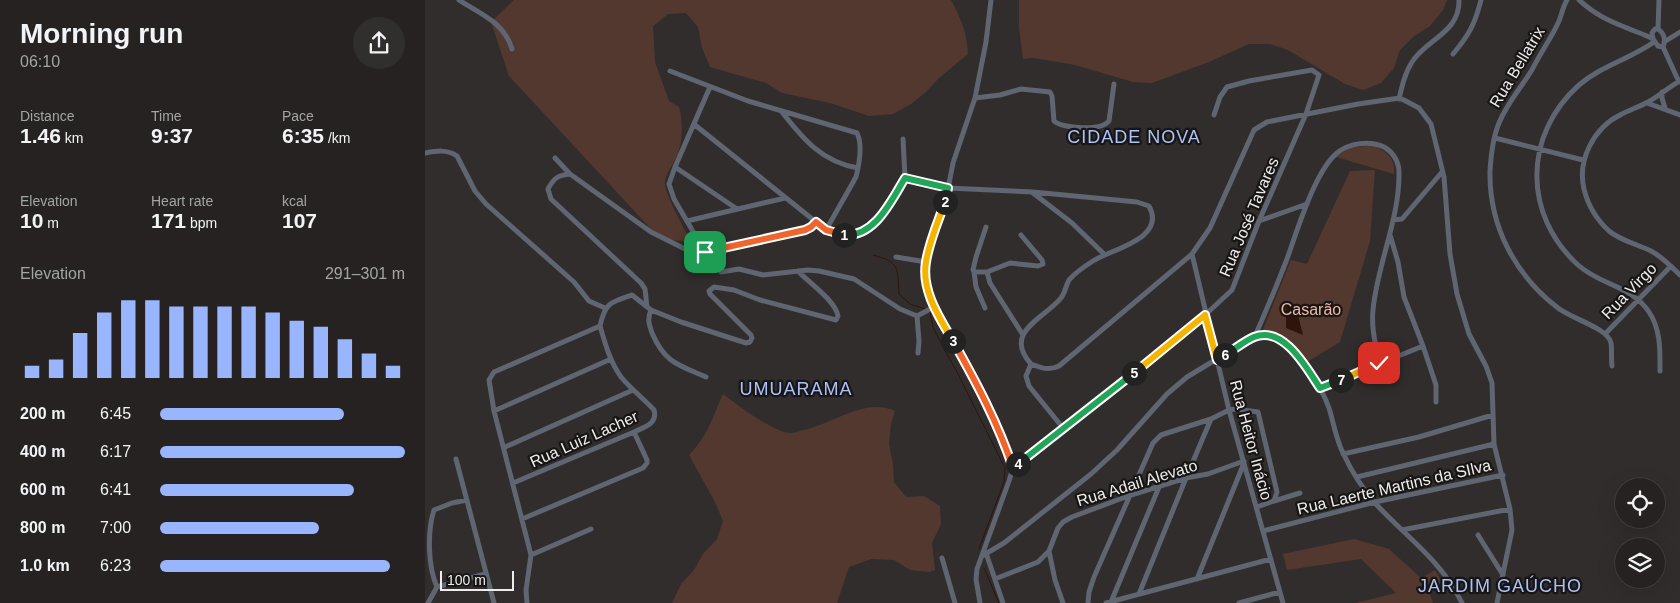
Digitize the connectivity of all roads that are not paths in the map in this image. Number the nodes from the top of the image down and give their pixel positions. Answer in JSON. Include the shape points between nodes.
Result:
{"nodes":[{"id":1,"x":459,"y":0,"type":"edge"},
{"id":2,"x":991,"y":0,"type":"edge"},
{"id":3,"x":1459,"y":0,"type":"edge"},
{"id":4,"x":1481,"y":0,"type":"edge"},
{"id":5,"x":1567,"y":0,"type":"edge"},
{"id":6,"x":1579,"y":0,"type":"edge"},
{"id":7,"x":1659,"y":0,"type":"edge"},
{"id":8,"x":1660,"y":30,"type":"junction"},
{"id":9,"x":1677,"y":33,"type":"edge"},
{"id":10,"x":1653,"y":38,"type":"junction"},
{"id":11,"x":1663,"y":44,"type":"junction"},
{"id":12,"x":512,"y":49,"type":"dead end"},
{"id":13,"x":1453,"y":54,"type":"dead end"},
{"id":14,"x":670,"y":71,"type":"dead end"},
{"id":15,"x":1679,"y":82,"type":"edge"},
{"id":16,"x":1114,"y":84,"type":"dead end"},
{"id":17,"x":710,"y":87,"type":"junction"},
{"id":18,"x":1663,"y":92,"type":"junction"},
{"id":19,"x":975,"y":98,"type":"junction"},
{"id":20,"x":1399,"y":99,"type":"junction"},
{"id":21,"x":1647,"y":103,"type":"junction"},
{"id":22,"x":1665,"y":108,"type":"junction"},
{"id":23,"x":781,"y":111,"type":"junction"},
{"id":24,"x":1306,"y":114,"type":"junction"},
{"id":25,"x":1214,"y":115,"type":"dead end"},
{"id":26,"x":1680,"y":115,"type":"edge"},
{"id":27,"x":695,"y":125,"type":"junction"},
{"id":28,"x":903,"y":138,"type":"dead end"},
{"id":29,"x":1495,"y":138,"type":"junction"},
{"id":30,"x":1539,"y":150,"type":"junction"},
{"id":31,"x":425,"y":153,"type":"edge"},
{"id":32,"x":555,"y":158,"type":"dead end"},
{"id":33,"x":1583,"y":160,"type":"junction"},
{"id":34,"x":675,"y":167,"type":"junction"},
{"id":35,"x":858,"y":168,"type":"junction"},
{"id":36,"x":1442,"y":172,"type":"junction"},
{"id":37,"x":570,"y":174,"type":"junction"},
{"id":38,"x":905,"y":178,"type":"junction"},
{"id":39,"x":948,"y":188,"type":"junction"},
{"id":40,"x":1033,"y":192,"type":"junction"},
{"id":41,"x":785,"y":198,"type":"junction"},
{"id":42,"x":1307,"y":204,"type":"junction"},
{"id":43,"x":737,"y":209,"type":"junction"},
{"id":44,"x":1259,"y":220,"type":"junction"},
{"id":45,"x":1393,"y":220,"type":"junction"},
{"id":46,"x":687,"y":221,"type":"junction"},
{"id":47,"x":816,"y":222,"type":"junction"},
{"id":48,"x":987,"y":227,"type":"dead end"},
{"id":49,"x":826,"y":230,"type":"junction"},
{"id":50,"x":1390,"y":233,"type":"junction"},
{"id":51,"x":1021,"y":235,"type":"dead end"},
{"id":52,"x":705,"y":252,"type":"junction"},
{"id":53,"x":1192,"y":254,"type":"junction"},
{"id":54,"x":1105,"y":256,"type":"junction"},
{"id":55,"x":896,"y":257,"type":"dead end"},
{"id":56,"x":926,"y":262,"type":"junction"},
{"id":57,"x":1671,"y":266,"type":"junction"},
{"id":58,"x":798,"y":271,"type":"junction"},
{"id":59,"x":721,"y":272,"type":"dead end"},
{"id":60,"x":974,"y":272,"type":"junction"},
{"id":61,"x":987,"y":272,"type":"junction"},
{"id":62,"x":1680,"y":275,"type":"edge"},
{"id":63,"x":1639,"y":299,"type":"junction"},
{"id":64,"x":605,"y":308,"type":"junction"},
{"id":65,"x":933,"y":308,"type":"junction"},
{"id":66,"x":985,"y":308,"type":"dead end"},
{"id":67,"x":649,"y":309,"type":"junction"},
{"id":68,"x":1205,"y":315,"type":"junction"},
{"id":69,"x":917,"y":316,"type":"junction"},
{"id":70,"x":599,"y":326,"type":"junction"},
{"id":71,"x":1606,"y":333,"type":"junction"},
{"id":72,"x":1023,"y":334,"type":"junction"},
{"id":73,"x":1255,"y":336,"type":"junction"},
{"id":74,"x":1423,"y":346,"type":"junction"},
{"id":75,"x":918,"y":353,"type":"dead end"},
{"id":76,"x":611,"y":359,"type":"junction"},
{"id":77,"x":1217,"y":360,"type":"junction"},
{"id":78,"x":1379,"y":363,"type":"junction"},
{"id":79,"x":1031,"y":364,"type":"junction"},
{"id":80,"x":1612,"y":366,"type":"dead end"},
{"id":81,"x":1660,"y":371,"type":"dead end"},
{"id":82,"x":706,"y":378,"type":"dead end"},
{"id":83,"x":1320,"y":388,"type":"junction"},
{"id":84,"x":633,"y":390,"type":"junction"},
{"id":85,"x":1435,"y":402,"type":"dead end"},
{"id":86,"x":494,"y":410,"type":"junction"},
{"id":87,"x":1229,"y":410,"type":"junction"},
{"id":88,"x":1493,"y":414,"type":"junction"},
{"id":89,"x":1211,"y":419,"type":"junction"},
{"id":90,"x":1063,"y":428,"type":"junction"},
{"id":91,"x":634,"y":432,"type":"junction"},
{"id":92,"x":1494,"y":444,"type":"junction"},
{"id":93,"x":505,"y":447,"type":"junction"},
{"id":94,"x":1343,"y":454,"type":"junction"},
{"id":95,"x":456,"y":459,"type":"dead end"},
{"id":96,"x":1244,"y":462,"type":"junction"},
{"id":97,"x":1013,"y":468,"type":"junction"},
{"id":98,"x":1503,"y":475,"type":"junction"},
{"id":99,"x":1357,"y":477,"type":"junction"},
{"id":100,"x":1185,"y":478,"type":"junction"},
{"id":101,"x":513,"y":483,"type":"junction"},
{"id":102,"x":1159,"y":487,"type":"junction"},
{"id":103,"x":1300,"y":493,"type":"dead end"},
{"id":104,"x":1128,"y":496,"type":"junction"},
{"id":105,"x":467,"y":500,"type":"junction"},
{"id":106,"x":1274,"y":501,"type":"junction"},
{"id":107,"x":1375,"y":502,"type":"junction"},
{"id":108,"x":1257,"y":507,"type":"junction"},
{"id":109,"x":1510,"y":509,"type":"junction"},
{"id":110,"x":522,"y":519,"type":"junction"},
{"id":111,"x":591,"y":529,"type":"dead end"},
{"id":112,"x":1402,"y":530,"type":"junction"},
{"id":113,"x":1263,"y":531,"type":"junction"},
{"id":114,"x":1478,"y":536,"type":"dead end"},
{"id":115,"x":1049,"y":551,"type":"junction"},
{"id":116,"x":984,"y":554,"type":"junction"},
{"id":117,"x":531,"y":555,"type":"junction"},
{"id":118,"x":942,"y":558,"type":"dead end"},
{"id":119,"x":1271,"y":559,"type":"junction"},
{"id":120,"x":485,"y":574,"type":"junction"},
{"id":121,"x":1503,"y":576,"type":"junction"},
{"id":122,"x":995,"y":579,"type":"junction"},
{"id":123,"x":1197,"y":579,"type":"junction"},
{"id":124,"x":437,"y":587,"type":"junction"},
{"id":125,"x":1280,"y":592,"type":"junction"},
{"id":126,"x":1139,"y":594,"type":"junction"},
{"id":127,"x":1109,"y":602,"type":"edge"},
{"id":128,"x":428,"y":603,"type":"edge"},
{"id":129,"x":494,"y":603,"type":"edge"},
{"id":130,"x":527,"y":603,"type":"edge"},
{"id":131,"x":955,"y":603,"type":"edge"},
{"id":132,"x":980,"y":603,"type":"edge"},
{"id":133,"x":1003,"y":603,"type":"edge"},
{"id":134,"x":1063,"y":603,"type":"edge"},
{"id":135,"x":1088,"y":603,"type":"edge"},
{"id":136,"x":1239,"y":603,"type":"edge"},
{"id":137,"x":1283,"y":603,"type":"edge"},
{"id":138,"x":1462,"y":603,"type":"edge"},
{"id":139,"x":1497,"y":603,"type":"edge"}],
"edges":[{"from":1,"to":12,"type":"street","via":[[494,22],[507,36]]},
{"from":2,"to":19,"type":"street"},
{"from":3,"to":20,"type":"street","via":[[1451,26],[1413,61]]},
{"from":4,"to":13,"type":"street","via":[[1477,20]]},
{"from":5,"to":29,"type":"street","name":"Rua Bellatrix","via":[[1530,72],[1510,100]]},
{"from":6,"to":10,"type":"street","via":[[1608,21]]},
{"from":7,"to":8,"type":"street"},
{"from":8,"to":9,"type":"street"},
{"from":8,"to":10,"type":"street","via":[[1655,29]]},
{"from":8,"to":11,"type":"street"},
{"from":9,"to":11,"type":"street"},
{"from":10,"to":11,"type":"street","via":[[1657,46]]},
{"from":10,"to":30,"type":"street","via":[[1645,48],[1594,73],[1579,85],[1555,114]]},
{"from":11,"to":15,"type":"street"},
{"from":14,"to":17,"type":"street"},
{"from":15,"to":18,"type":"street"},
{"from":16,"to":19,"type":"street","via":[[1109,121],[1097,128],[1059,125],[1054,121],[1050,92],[1021,90]]},
{"from":17,"to":23,"type":"street"},
{"from":17,"to":27,"type":"street"},
{"from":18,"to":21,"type":"street"},
{"from":18,"to":22,"type":"street"},
{"from":19,"to":39,"type":"street"},
{"from":20,"to":24,"type":"street"},
{"from":20,"to":36,"type":"street","via":[[1419,108],[1431,124]]},
{"from":21,"to":22,"type":"street"},
{"from":21,"to":33,"type":"street","via":[[1618,116],[1601,129]]},
{"from":22,"to":26,"type":"street"},
{"from":23,"to":35,"type":"street","via":[[823,156]]},
{"from":23,"to":35,"type":"street","via":[[857,133]]},
{"from":24,"to":25,"type":"street","name":"Rua José Tavares","via":[[1319,75],[1312,70],[1227,87],[1219,97]]},
{"from":24,"to":44,"type":"street","name":"Rua José Tavares"},
{"from":24,"to":53,"type":"street","via":[[1267,122],[1254,130],[1210,228]]},
{"from":27,"to":34,"type":"street"},
{"from":27,"to":41,"type":"street"},
{"from":28,"to":38,"type":"street"},
{"from":29,"to":30,"type":"street"},
{"from":29,"to":71,"type":"street","name":"Rua Bellatrix","via":[[1491,155],[1490,196],[1510,255],[1528,280],[1551,303]]},
{"from":30,"to":33,"type":"street"},
{"from":30,"to":63,"type":"street","via":[[1537,187],[1550,232],[1578,266]]},
{"from":31,"to":64,"type":"street","via":[[443,151],[457,156],[475,191],[486,204],[574,282],[589,301]]},
{"from":32,"to":37,"type":"street"},
{"from":33,"to":57,"type":"street","via":[[1583,182],[1588,203],[1596,217],[1610,231],[1627,242],[1652,251]]},
{"from":34,"to":43,"type":"street"},
{"from":34,"to":46,"type":"street","via":[[669,187]]},
{"from":35,"to":49,"type":"street"},
{"from":36,"to":45,"type":"street","via":[[1402,219]]},
{"from":36,"to":88,"type":"street","via":[[1457,294],[1469,334],[1487,366],[1492,384]]},
{"from":37,"to":52,"type":"street","via":[[651,232],[690,253]]},
{"from":37,"to":67,"type":"street","via":[[561,175],[552,182],[548,189],[551,199],[641,283]]},
{"from":38,"to":39,"type":"street"},
{"from":38,"to":49,"type":"street","via":[[868,229],[846,236]]},
{"from":39,"to":40,"type":"street"},
{"from":39,"to":56,"type":"street"},
{"from":40,"to":54,"type":"street","via":[[1073,223]]},
{"from":40,"to":54,"type":"street","via":[[1137,202],[1149,206],[1152,218],[1149,229],[1139,239]]},
{"from":41,"to":43,"type":"street"},
{"from":41,"to":47,"type":"street"},
{"from":42,"to":44,"type":"street"},
{"from":42,"to":45,"type":"street","via":[[1325,167],[1337,153],[1348,146],[1373,144],[1389,151],[1398,165]]},
{"from":42,"to":73,"type":"street"},
{"from":43,"to":46,"type":"street"},
{"from":44,"to":68,"type":"street","name":"Rua José Tavares","via":[[1232,290]]},
{"from":45,"to":50,"type":"street"},
{"from":46,"to":52,"type":"street"},
{"from":47,"to":49,"type":"street"},
{"from":47,"to":52,"type":"street","via":[[805,230]]},
{"from":48,"to":60,"type":"street","via":[[973,266]]},
{"from":50,"to":74,"type":"street","via":[[1404,297]]},
{"from":50,"to":78,"type":"street","via":[[1373,311]]},
{"from":51,"to":61,"type":"street","via":[[1043,264],[1010,263]]},
{"from":53,"to":68,"type":"street","name":"Rua Heitor Inácio"},
{"from":53,"to":79,"type":"street","via":[[1059,366],[1044,369]]},
{"from":54,"to":72,"type":"street","via":[[1074,275],[1060,298]]},
{"from":55,"to":56,"type":"street"},
{"from":56,"to":65,"type":"street"},
{"from":57,"to":62,"type":"street"},
{"from":57,"to":63,"type":"street","name":"Rua Virgo"},
{"from":58,"to":59,"type":"street","via":[[763,275],[739,270]]},
{"from":58,"to":67,"type":"street","via":[[836,308],[836,320],[735,290],[711,288],[709,291],[713,297],[753,338],[746,343]]},
{"from":58,"to":69,"type":"street","via":[[819,271],[854,279],[899,309]]},
{"from":60,"to":61,"type":"street"},
{"from":60,"to":66,"type":"street"},
{"from":61,"to":72,"type":"street","via":[[990,284]]},
{"from":63,"to":71,"type":"street","name":"Rua Virgo"},
{"from":63,"to":81,"type":"street","via":[[1658,329]]},
{"from":64,"to":67,"type":"street","via":[[611,302],[631,295]]},
{"from":64,"to":70,"type":"street"},
{"from":65,"to":69,"type":"street"},
{"from":65,"to":97,"type":"street","via":[[982,393]]},
{"from":67,"to":82,"type":"street","via":[[649,324],[663,354],[679,366]]},
{"from":68,"to":77,"type":"street","name":"Rua Heitor Inácio"},
{"from":68,"to":90,"type":"street","name":"Rua José Tavares"},
{"from":69,"to":75,"type":"street"},
{"from":70,"to":76,"type":"street"},
{"from":70,"to":86,"type":"street","via":[[495,372],[489,384]]},
{"from":71,"to":80,"type":"street","via":[[1611,343]]},
{"from":72,"to":79,"type":"street","via":[[1024,353]]},
{"from":73,"to":77,"type":"street"},
{"from":73,"to":83,"type":"street","via":[[1281,340],[1295,352]]},
{"from":74,"to":78,"type":"street"},
{"from":74,"to":85,"type":"street","via":[[1436,385]]},
{"from":76,"to":84,"type":"street"},
{"from":76,"to":86,"type":"street"},
{"from":77,"to":87,"type":"street","name":"Rua Heitor Inácio"},
{"from":77,"to":116,"type":"street","via":[[1187,377],[1167,394],[1091,474],[1004,543]]},
{"from":78,"to":83,"type":"street"},
{"from":79,"to":90,"type":"street","via":[[1026,376],[1029,386]]},
{"from":83,"to":94,"type":"street"},
{"from":84,"to":91,"type":"street","name":"Rua Luiz Lacher","via":[[656,415],[653,422]]},
{"from":84,"to":93,"type":"street"},
{"from":86,"to":93,"type":"street"},
{"from":87,"to":89,"type":"street"},
{"from":87,"to":96,"type":"street","name":"Rua Heitor Inácio"},
{"from":87,"to":106,"type":"street","via":[[1258,412],[1277,492]]},
{"from":88,"to":92,"type":"street"},
{"from":88,"to":94,"type":"street"},
{"from":89,"to":100,"type":"street"},
{"from":89,"to":104,"type":"street","via":[[1161,435],[1153,443]]},
{"from":90,"to":97,"type":"street","name":"Rua José Tavares"},
{"from":91,"to":101,"type":"street","name":"Rua Luiz Lacher"},
{"from":91,"to":110,"type":"street","via":[[647,460],[645,466]]},
{"from":92,"to":98,"type":"street"},
{"from":92,"to":99,"type":"street"},
{"from":93,"to":101,"type":"street"},
{"from":94,"to":99,"type":"street"},
{"from":95,"to":105,"type":"street"},
{"from":96,"to":100,"type":"street","name":"Rua Adail Alevato"},
{"from":96,"to":108,"type":"street","name":"Rua Heitor Inácio"},
{"from":96,"to":123,"type":"street"},
{"from":97,"to":116,"type":"street"},
{"from":98,"to":107,"type":"street","name":"Rua Laerte Martins da SIlva"},
{"from":98,"to":109,"type":"street"},
{"from":99,"to":107,"type":"street"},
{"from":100,"to":102,"type":"street","name":"Rua Adail Alevato"},
{"from":100,"to":126,"type":"street"},
{"from":101,"to":110,"type":"street"},
{"from":102,"to":104,"type":"street","name":"Rua Adail Alevato"},
{"from":102,"to":127,"type":"street"},
{"from":103,"to":106,"type":"street"},
{"from":104,"to":115,"type":"street","name":"Rua Adail Alevato","via":[[1063,522]]},
{"from":104,"to":135,"type":"street","via":[[1094,577]]},
{"from":105,"to":120,"type":"street"},
{"from":105,"to":124,"type":"street","via":[[433,510],[430,567]]},
{"from":106,"to":108,"type":"street"},
{"from":107,"to":112,"type":"street"},
{"from":107,"to":113,"type":"street","name":"Rua Laerte Martins da SIlva"},
{"from":108,"to":113,"type":"street","name":"Rua Heitor Inácio"},
{"from":109,"to":112,"type":"street"},
{"from":109,"to":121,"type":"street","via":[[1512,530]]},
{"from":110,"to":117,"type":"street"},
{"from":111,"to":117,"type":"street"},
{"from":112,"to":138,"type":"street","via":[[1441,570]]},
{"from":113,"to":119,"type":"street","name":"Rua Heitor Inácio"},
{"from":114,"to":121,"type":"street"},
{"from":115,"to":122,"type":"street","via":[[1038,562]]},
{"from":115,"to":134,"type":"street"},
{"from":116,"to":122,"type":"street"},
{"from":116,"to":132,"type":"street","via":[[976,579]]},
{"from":117,"to":130,"type":"street"},
{"from":118,"to":131,"type":"street"},
{"from":119,"to":123,"type":"street"},
{"from":119,"to":125,"type":"street","name":"Rua Heitor Inácio"},
{"from":120,"to":124,"type":"street"},
{"from":120,"to":129,"type":"street"},
{"from":121,"to":139,"type":"street"},
{"from":122,"to":133,"type":"street"},
{"from":123,"to":126,"type":"street"},
{"from":124,"to":128,"type":"street"},
{"from":125,"to":136,"type":"street"},
{"from":125,"to":137,"type":"street","name":"Rua Heitor Inácio"},
{"from":126,"to":127,"type":"street"}]}
